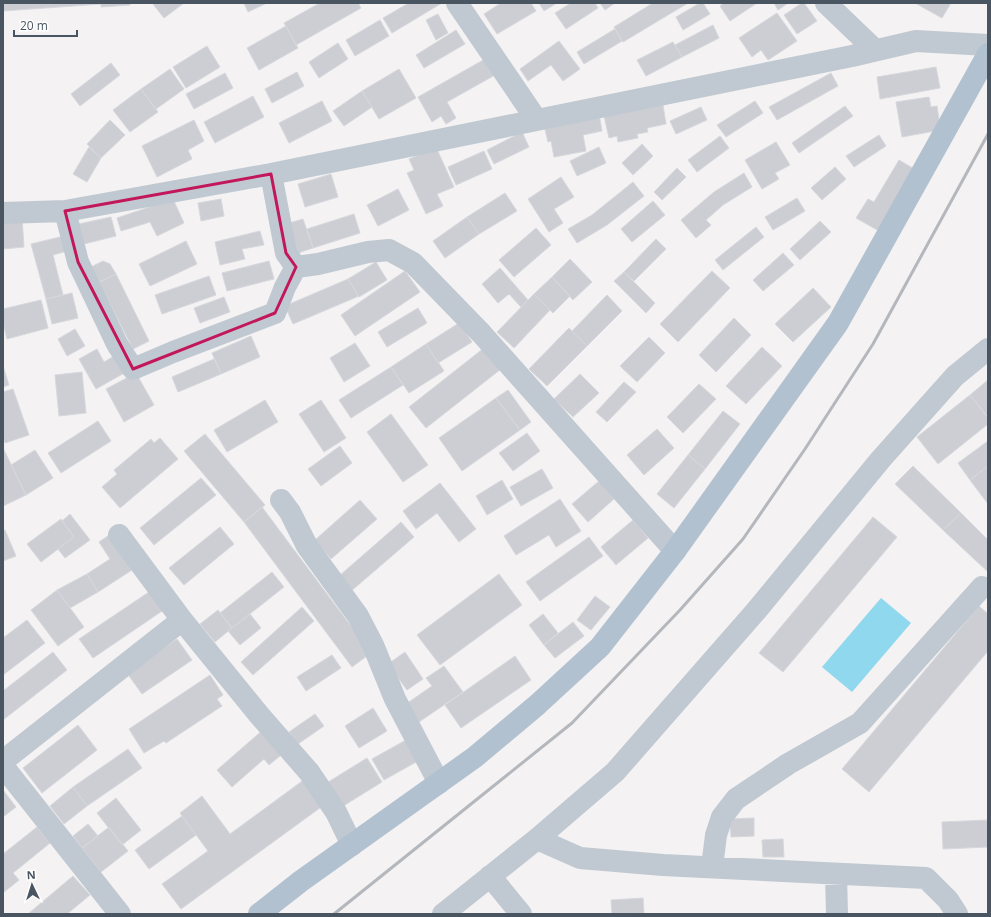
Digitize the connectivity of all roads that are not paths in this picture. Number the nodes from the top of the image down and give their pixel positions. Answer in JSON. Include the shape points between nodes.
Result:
{"nodes":[{"id":1,"x":457,"y":3,"type":"edge"},
{"id":2,"x":826,"y":3,"type":"edge"},
{"id":3,"x":988,"y":45,"type":"edge"},
{"id":4,"x":875,"y":50,"type":"junction"},
{"id":5,"x":988,"y":54,"type":"edge"},
{"id":6,"x":536,"y":119,"type":"junction"},
{"id":7,"x":271,"y":174,"type":"junction"},
{"id":8,"x":65,"y":211,"type":"junction"},
{"id":9,"x":3,"y":213,"type":"edge"},
{"id":10,"x":296,"y":267,"type":"junction"},
{"id":11,"x":988,"y":349,"type":"edge"},
{"id":12,"x":281,"y":500,"type":"dead end"},
{"id":13,"x":119,"y":535,"type":"dead end"},
{"id":14,"x":674,"y":551,"type":"junction"},
{"id":15,"x":982,"y":587,"type":"dead end"},
{"id":16,"x":182,"y":620,"type":"junction"},
{"id":17,"x":3,"y":761,"type":"edge"},
{"id":18,"x":3,"y":766,"type":"edge"},
{"id":19,"x":439,"y":783,"type":"junction"},
{"id":20,"x":537,"y":839,"type":"junction"},
{"id":21,"x":352,"y":845,"type":"junction"},
{"id":22,"x":712,"y":867,"type":"junction"},
{"id":23,"x":836,"y":874,"type":"junction"},
{"id":24,"x":490,"y":876,"type":"junction"},
{"id":25,"x":120,"y":914,"type":"edge"},
{"id":26,"x":259,"y":914,"type":"edge"},
{"id":27,"x":443,"y":914,"type":"edge"},
{"id":28,"x":521,"y":914,"type":"edge"},
{"id":29,"x":837,"y":914,"type":"edge"},
{"id":30,"x":957,"y":914,"type":"edge"}],
"edges":[{"from":1,"to":6,"type":"street"},
{"from":2,"to":4,"type":"street"},
{"from":3,"to":4,"type":"street","via":[[916,41]]},
{"from":4,"to":6,"type":"street"},
{"from":5,"to":14,"type":"main road","via":[[838,323]]},
{"from":6,"to":7,"type":"street"},
{"from":7,"to":8,"type":"street"},
{"from":7,"to":10,"type":"street","via":[[286,253]]},
{"from":8,"to":9,"type":"street"},
{"from":8,"to":10,"type":"street","via":[[78,262],[133,369],[275,313],[285,286]]},
{"from":10,"to":14,"type":"street","via":[[389,250],[414,263],[481,333]]},
{"from":11,"to":20,"type":"street","via":[[955,376],[881,459],[756,611],[615,772]]},
{"from":12,"to":19,"type":"street","via":[[307,546],[358,616],[374,645],[395,699]]},
{"from":13,"to":16,"type":"street"},
{"from":14,"to":19,"type":"main road","via":[[600,646],[537,705],[475,757]]},
{"from":15,"to":22,"type":"street","via":[[860,723],[788,764],[736,799],[722,817],[716,834]]},
{"from":16,"to":17,"type":"street"},
{"from":16,"to":21,"type":"street","via":[[309,772],[336,812]]},
{"from":18,"to":25,"type":"street"},
{"from":19,"to":21,"type":"main road"},
{"from":20,"to":22,"type":"street","via":[[580,858]]},
{"from":20,"to":24,"type":"street"},
{"from":21,"to":26,"type":"main road"},
{"from":22,"to":23,"type":"street"},
{"from":23,"to":29,"type":"street"},
{"from":23,"to":30,"type":"street","via":[[926,878],[948,900]]},
{"from":24,"to":27,"type":"street"},
{"from":24,"to":28,"type":"street"}]}
